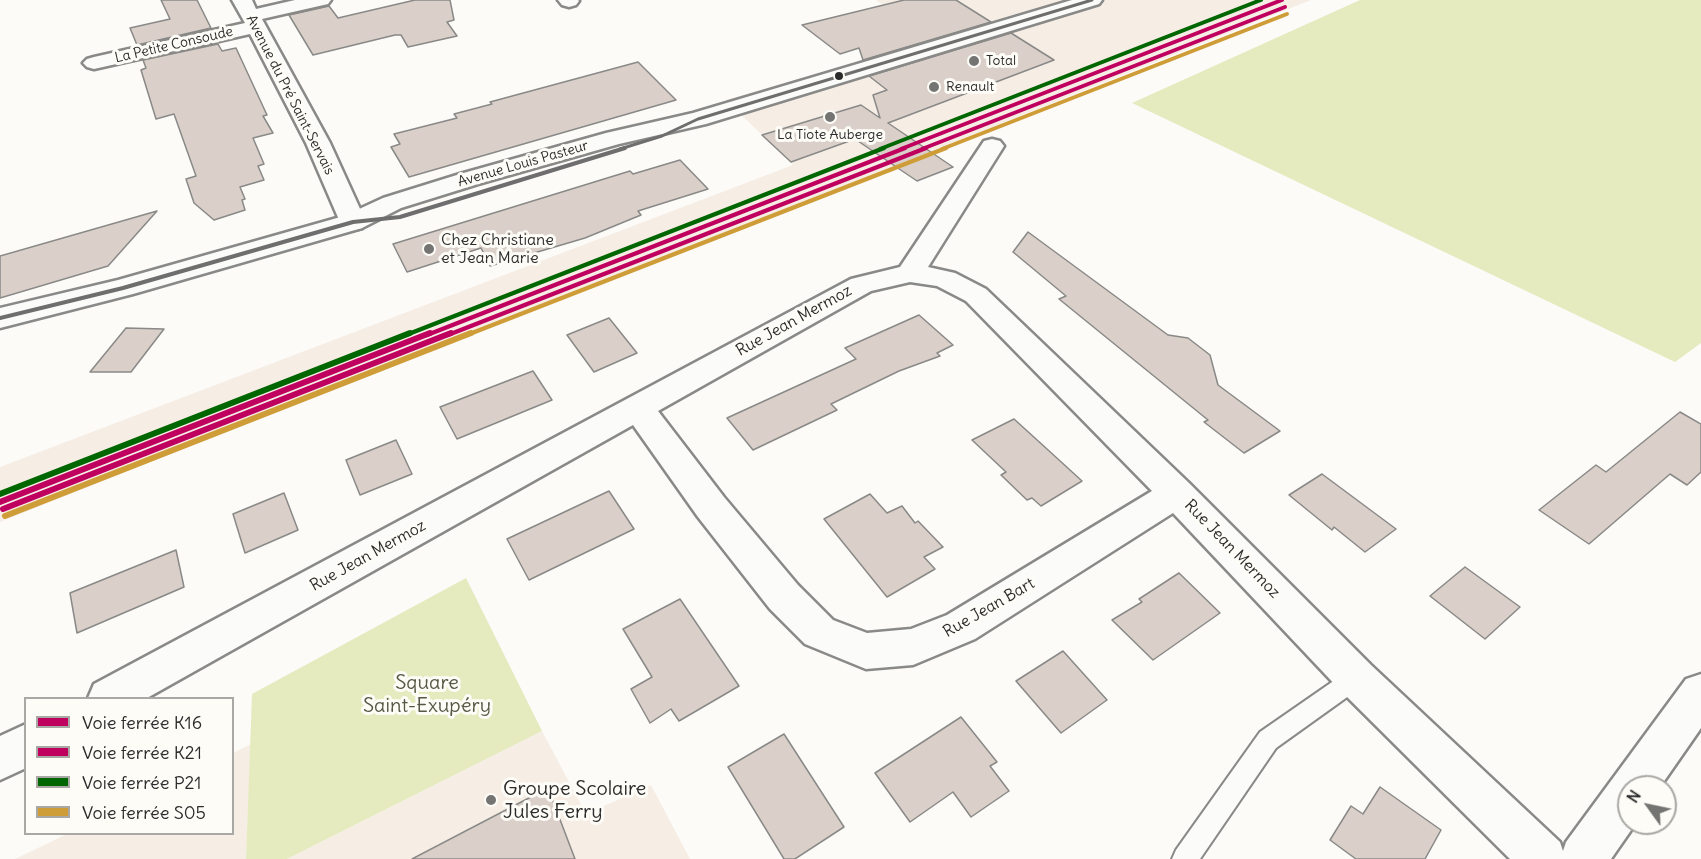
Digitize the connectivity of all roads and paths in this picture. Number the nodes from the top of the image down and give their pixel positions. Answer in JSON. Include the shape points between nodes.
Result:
{"nodes":[{"id":1,"x":321,"y":0,"type":"edge"},
{"id":2,"x":1092,"y":0,"type":"edge"},
{"id":3,"x":249,"y":14,"type":"edge"},
{"id":4,"x":94,"y":63,"type":"dead end"},
{"id":5,"x":992,"y":146,"type":"dead end"},
{"id":6,"x":353,"y":222,"type":"junction"},
{"id":7,"x":909,"y":273,"type":"junction"},
{"id":8,"x":0,"y":318,"type":"edge"},
{"id":9,"x":638,"y":407,"type":"junction"},
{"id":10,"x":1177,"y":493,"type":"junction"},
{"id":11,"x":1356,"y":678,"type":"junction"},
{"id":12,"x":1701,"y":693,"type":"edge"},
{"id":13,"x":113,"y":697,"type":"edge"},
{"id":14,"x":24,"y":746,"type":"edge"},
{"id":15,"x":0,"y":759,"type":"edge"},
{"id":16,"x":1643,"y":775,"type":"edge"},
{"id":17,"x":1617,"y":811,"type":"edge"},
{"id":18,"x":1185,"y":859,"type":"edge"},
{"id":19,"x":1543,"y":859,"type":"edge"},
{"id":20,"x":1583,"y":859,"type":"edge"}],
"edges":[{"from":1,"to":3,"type":"street","name":"La Petite Consoude"},
{"from":2,"to":6,"type":"street","name":"Avenue Louis Pasteur","via":[[698,119],[662,136],[400,217]]},
{"from":3,"to":4,"type":"street","name":"La Petite Consoude"},
{"from":3,"to":6,"type":"street","name":"Avenue du Pré Saint-Servais","via":[[318,143]]},
{"from":5,"to":7,"type":"street"},
{"from":6,"to":8,"type":"street","name":"Avenue Louis Pasteur","via":[[134,285]]},
{"from":7,"to":9,"type":"street","name":"Rue Jean Mermoz","via":[[861,285]]},
{"from":7,"to":10,"type":"street","name":"Rue Jean Mermoz","via":[[945,279],[976,295]]},
{"from":9,"to":10,"type":"street","name":"Rue Jean Bart","via":[[711,507],[784,597],[819,632],[866,651],[914,647],[961,627]]},
{"from":9,"to":13,"type":"street","name":"Rue Jean Mermoz"},
{"from":10,"to":11,"type":"street","name":"Rue Jean Mermoz"},
{"from":11,"to":18,"type":"lane","via":[[1268,740]]},
{"from":11,"to":19,"type":"street","name":"Rue Jean Mermoz"},
{"from":12,"to":16,"type":"street"},
{"from":14,"to":15,"type":"street"},
{"from":17,"to":20,"type":"street"}]}
